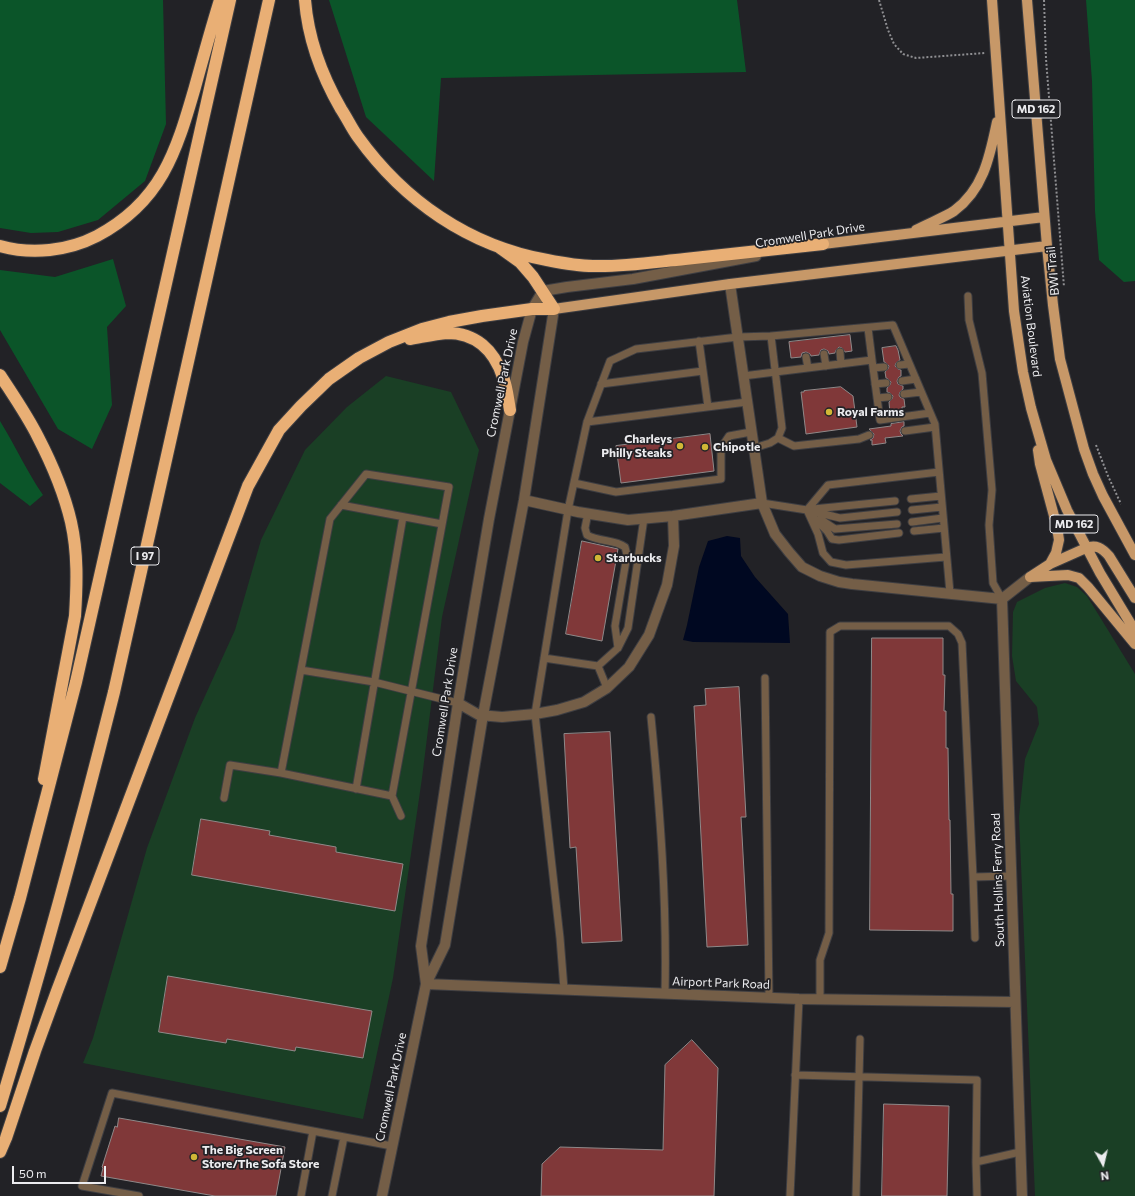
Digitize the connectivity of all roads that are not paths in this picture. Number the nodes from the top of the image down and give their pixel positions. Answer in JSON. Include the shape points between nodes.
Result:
{"nodes":[{"id":1,"x":220,"y":0,"type":"edge"},
{"id":2,"x":230,"y":0,"type":"edge"},
{"id":3,"x":269,"y":0,"type":"edge"},
{"id":4,"x":305,"y":0,"type":"edge"},
{"id":5,"x":992,"y":0,"type":"edge"},
{"id":6,"x":1027,"y":0,"type":"edge"},
{"id":7,"x":1000,"y":110,"type":"junction"},
{"id":8,"x":1044,"y":217,"type":"junction"},
{"id":9,"x":1007,"y":222,"type":"junction"},
{"id":10,"x":908,"y":234,"type":"junction"},
{"id":11,"x":823,"y":244,"type":"junction"},
{"id":12,"x":0,"y":246,"type":"edge"},
{"id":13,"x":1047,"y":246,"type":"junction"},
{"id":14,"x":499,"y":247,"type":"junction"},
{"id":15,"x":1009,"y":251,"type":"junction"},
{"id":16,"x":730,"y":284,"type":"junction"},
{"id":17,"x":543,"y":291,"type":"junction"},
{"id":18,"x":968,"y":296,"type":"dead end"},
{"id":19,"x":554,"y":309,"type":"junction"},
{"id":20,"x":532,"y":310,"type":"junction"},
{"id":21,"x":868,"y":328,"type":"junction"},
{"id":22,"x":772,"y":336,"type":"junction"},
{"id":23,"x":738,"y":337,"type":"junction"},
{"id":24,"x":699,"y":341,"type":"junction"},
{"id":25,"x":389,"y":342,"type":"junction"},
{"id":26,"x":840,"y":352,"type":"dead end"},
{"id":27,"x":824,"y":354,"type":"dead end"},
{"id":28,"x":806,"y":357,"type":"dead end"},
{"id":29,"x":872,"y":360,"type":"junction"},
{"id":30,"x":842,"y":364,"type":"junction"},
{"id":31,"x":909,"y":364,"type":"junction"},
{"id":32,"x":900,"y":365,"type":"dead end"},
{"id":33,"x":826,"y":366,"type":"junction"},
{"id":34,"x":884,"y":367,"type":"dead end"},
{"id":35,"x":808,"y":368,"type":"junction"},
{"id":36,"x":873,"y":368,"type":"junction"},
{"id":37,"x":703,"y":371,"type":"junction"},
{"id":38,"x":776,"y":373,"type":"junction"},
{"id":39,"x":0,"y":375,"type":"edge"},
{"id":40,"x":743,"y":376,"type":"junction"},
{"id":41,"x":916,"y":379,"type":"junction"},
{"id":42,"x":902,"y":381,"type":"dead end"},
{"id":43,"x":886,"y":383,"type":"dead end"},
{"id":44,"x":601,"y":384,"type":"junction"},
{"id":45,"x":875,"y":384,"type":"junction"},
{"id":46,"x":921,"y":392,"type":"junction"},
{"id":47,"x":904,"y":394,"type":"dead end"},
{"id":48,"x":888,"y":397,"type":"dead end"},
{"id":49,"x":877,"y":398,"type":"junction"},
{"id":50,"x":747,"y":402,"type":"junction"},
{"id":51,"x":708,"y":407,"type":"junction"},
{"id":52,"x":1031,"y":408,"type":"junction"},
{"id":53,"x":510,"y":410,"type":"junction"},
{"id":54,"x":930,"y":413,"type":"junction"},
{"id":55,"x":587,"y":422,"type":"junction"},
{"id":56,"x":935,"y":427,"type":"junction"},
{"id":57,"x":905,"y":431,"type":"dead end"},
{"id":58,"x":752,"y":432,"type":"junction"},
{"id":59,"x":869,"y":435,"type":"dead end"},
{"id":60,"x":778,"y":438,"type":"junction"},
{"id":61,"x":754,"y":448,"type":"junction"},
{"id":62,"x":939,"y":472,"type":"junction"},
{"id":63,"x":574,"y":483,"type":"junction"},
{"id":64,"x":941,"y":496,"type":"junction"},
{"id":65,"x":911,"y":499,"type":"dead end"},
{"id":66,"x":524,"y":500,"type":"junction"},
{"id":67,"x":895,"y":501,"type":"dead end"},
{"id":68,"x":762,"y":503,"type":"junction"},
{"id":69,"x":341,"y":505,"type":"junction"},
{"id":70,"x":942,"y":507,"type":"junction"},
{"id":71,"x":568,"y":510,"type":"junction"},
{"id":72,"x":807,"y":510,"type":"junction"},
{"id":73,"x":912,"y":510,"type":"dead end"},
{"id":74,"x":897,"y":512,"type":"dead end"},
{"id":75,"x":588,"y":514,"type":"junction"},
{"id":76,"x":673,"y":516,"type":"junction"},
{"id":77,"x":403,"y":517,"type":"junction"},
{"id":78,"x":644,"y":518,"type":"junction"},
{"id":79,"x":943,"y":518,"type":"junction"},
{"id":80,"x":912,"y":522,"type":"dead end"},
{"id":81,"x":442,"y":524,"type":"junction"},
{"id":82,"x":897,"y":524,"type":"dead end"},
{"id":83,"x":944,"y":528,"type":"junction"},
{"id":84,"x":914,"y":531,"type":"dead end"},
{"id":85,"x":899,"y":533,"type":"dead end"},
{"id":86,"x":1086,"y":548,"type":"junction"},
{"id":87,"x":1135,"y":555,"type":"edge"},
{"id":88,"x":946,"y":557,"type":"junction"},
{"id":89,"x":1050,"y":564,"type":"junction"},
{"id":90,"x":1030,"y":577,"type":"junction"},
{"id":91,"x":950,"y":593,"type":"junction"},
{"id":92,"x":1002,"y":598,"type":"junction"},
{"id":93,"x":1135,"y":598,"type":"edge"},
{"id":94,"x":1135,"y":631,"type":"edge"},
{"id":95,"x":1135,"y":644,"type":"edge"},
{"id":96,"x":618,"y":648,"type":"junction"},
{"id":97,"x":544,"y":658,"type":"junction"},
{"id":98,"x":598,"y":666,"type":"junction"},
{"id":99,"x":301,"y":670,"type":"junction"},
{"id":100,"x":765,"y":678,"type":"dead end"},
{"id":101,"x":374,"y":682,"type":"junction"},
{"id":102,"x":607,"y":688,"type":"junction"},
{"id":103,"x":412,"y":691,"type":"junction"},
{"id":104,"x":458,"y":703,"type":"junction"},
{"id":105,"x":535,"y":714,"type":"junction"},
{"id":106,"x":483,"y":715,"type":"junction"},
{"id":107,"x":651,"y":717,"type":"dead end"},
{"id":108,"x":281,"y":773,"type":"junction"},
{"id":109,"x":356,"y":789,"type":"junction"},
{"id":110,"x":392,"y":796,"type":"junction"},
{"id":111,"x":224,"y":798,"type":"dead end"},
{"id":112,"x":401,"y":816,"type":"dead end"},
{"id":113,"x":1011,"y":876,"type":"junction"},
{"id":114,"x":973,"y":877,"type":"junction"},
{"id":115,"x":20,"y":898,"type":"junction"},
{"id":116,"x":975,"y":938,"type":"dead end"},
{"id":117,"x":0,"y":967,"type":"edge"},
{"id":118,"x":426,"y":984,"type":"junction"},
{"id":119,"x":564,"y":989,"type":"junction"},
{"id":120,"x":665,"y":993,"type":"junction"},
{"id":121,"x":769,"y":998,"type":"junction"},
{"id":122,"x":799,"y":999,"type":"junction"},
{"id":123,"x":820,"y":999,"type":"junction"},
{"id":124,"x":1015,"y":1002,"type":"junction"},
{"id":125,"x":860,"y":1039,"type":"dead end"},
{"id":126,"x":795,"y":1075,"type":"junction"},
{"id":127,"x":859,"y":1077,"type":"junction"},
{"id":128,"x":0,"y":1106,"type":"edge"},
{"id":129,"x":313,"y":1132,"type":"junction"},
{"id":130,"x":344,"y":1137,"type":"junction"},
{"id":131,"x":392,"y":1146,"type":"junction"},
{"id":132,"x":0,"y":1152,"type":"edge"},
{"id":133,"x":1020,"y":1152,"type":"junction"},
{"id":134,"x":976,"y":1162,"type":"junction"},
{"id":135,"x":139,"y":1196,"type":"edge"},
{"id":136,"x":301,"y":1196,"type":"edge"},
{"id":137,"x":332,"y":1196,"type":"edge"},
{"id":138,"x":382,"y":1196,"type":"edge"},
{"id":139,"x":790,"y":1196,"type":"edge"},
{"id":140,"x":856,"y":1196,"type":"edge"},
{"id":141,"x":977,"y":1196,"type":"edge"},
{"id":142,"x":1022,"y":1196,"type":"edge"}],
"edges":[{"from":1,"to":12,"type":"highway","via":[[181,135],[157,183],[142,203],[108,230],[87,241],[64,248],[37,251],[11,250]]},
{"from":2,"to":115,"type":"highway","via":[[76,682]]},
{"from":3,"to":128,"type":"highway","number":"I 97","via":[[114,692],[30,1009]]},
{"from":4,"to":14,"type":"highway","via":[[311,36],[323,73],[335,98],[366,148],[406,192],[434,214],[462,231]]},
{"from":5,"to":7,"type":"main road","name":"Aviation Boulevard","number":"MD 162"},
{"from":6,"to":8,"type":"main road","name":"Aviation Boulevard","number":"MD 162"},
{"from":7,"to":9,"type":"main road","name":"Aviation Boulevard","number":"MD 162"},
{"from":7,"to":10,"type":"main road","via":[[988,160],[972,194],[954,211]]},
{"from":8,"to":9,"type":"main road","name":"Cromwell Park Drive"},
{"from":8,"to":13,"type":"main road","name":"Aviation Boulevard","number":"MD 162"},
{"from":9,"to":10,"type":"main road","name":"Cromwell Park Drive"},
{"from":9,"to":15,"type":"main road","name":"Aviation Boulevard","number":"MD 162"},
{"from":10,"to":11,"type":"main road","name":"Cromwell Park Drive"},
{"from":11,"to":14,"type":"highway","via":[[629,265],[592,266],[529,257]]},
{"from":11,"to":17,"type":"street","name":"Cromwell Park Drive","via":[[633,279]]},
{"from":13,"to":15,"type":"main road"},
{"from":13,"to":87,"type":"main road","name":"Aviation Boulevard","number":"MD 162","via":[[1060,359],[1084,449],[1103,496]]},
{"from":14,"to":17,"type":"highway","via":[[520,262]]},
{"from":15,"to":16,"type":"main road"},
{"from":15,"to":52,"type":"main road","name":"Aviation Boulevard","number":"MD 162","via":[[1018,342]]},
{"from":16,"to":19,"type":"main road"},
{"from":16,"to":23,"type":"street"},
{"from":17,"to":19,"type":"highway"},
{"from":17,"to":20,"type":"street","name":"Cromwell Park Drive"},
{"from":18,"to":92,"type":"lane","via":[[970,320],[982,373],[992,490],[989,524],[993,583]]},
{"from":19,"to":20,"type":"highway"},
{"from":19,"to":66,"type":"street","name":"Cromwell Park Drive"},
{"from":20,"to":25,"type":"highway","via":[[449,322]]},
{"from":20,"to":53,"type":"street","name":"Cromwell Park Drive"},
{"from":21,"to":22,"type":"lane","via":[[803,337]]},
{"from":21,"to":29,"type":"lane"},
{"from":21,"to":31,"type":"lane","via":[[893,326]]},
{"from":22,"to":23,"type":"lane"},
{"from":22,"to":38,"type":"lane"},
{"from":23,"to":24,"type":"lane"},
{"from":23,"to":40,"type":"street"},
{"from":24,"to":37,"type":"lane"},
{"from":24,"to":44,"type":"lane","via":[[636,349],[610,361]]},
{"from":25,"to":53,"type":"highway","via":[[445,333],[460,334],[473,339],[493,354],[500,367]]},
{"from":25,"to":132,"type":"highway","via":[[359,358],[329,379],[301,406],[279,430],[248,486],[52,1004]]},
{"from":26,"to":30,"type":"lane"},
{"from":27,"to":33,"type":"lane"},
{"from":28,"to":35,"type":"lane"},
{"from":29,"to":30,"type":"lane"},
{"from":29,"to":36,"type":"lane"},
{"from":30,"to":33,"type":"lane"},
{"from":31,"to":32,"type":"lane"},
{"from":31,"to":41,"type":"lane"},
{"from":33,"to":35,"type":"lane"},
{"from":34,"to":36,"type":"lane"},
{"from":35,"to":38,"type":"lane"},
{"from":36,"to":45,"type":"lane"},
{"from":37,"to":44,"type":"lane"},
{"from":37,"to":51,"type":"lane"},
{"from":38,"to":40,"type":"lane"},
{"from":38,"to":60,"type":"lane","via":[[782,428]]},
{"from":39,"to":115,"type":"highway","via":[[38,436],[63,493],[71,522],[77,590],[75,616]]},
{"from":40,"to":50,"type":"street"},
{"from":41,"to":42,"type":"lane"},
{"from":41,"to":46,"type":"lane"},
{"from":43,"to":45,"type":"lane"},
{"from":44,"to":55,"type":"lane"},
{"from":45,"to":49,"type":"lane"},
{"from":46,"to":47,"type":"lane"},
{"from":46,"to":54,"type":"lane"},
{"from":48,"to":49,"type":"lane"},
{"from":49,"to":54,"type":"lane","via":[[880,420]]},
{"from":50,"to":51,"type":"lane"},
{"from":50,"to":58,"type":"street"},
{"from":51,"to":55,"type":"lane"},
{"from":52,"to":86,"type":"main road","name":"Aviation Boulevard","number":"MD 162","via":[[1046,460]]},
{"from":52,"to":89,"type":"main road","via":[[1040,464],[1059,540]]},
{"from":53,"to":104,"type":"street","name":"Cromwell Park Drive"},
{"from":54,"to":56,"type":"lane"},
{"from":55,"to":63,"type":"lane"},
{"from":56,"to":57,"type":"lane"},
{"from":56,"to":62,"type":"lane"},
{"from":58,"to":61,"type":"street"},
{"from":58,"to":63,"type":"lane","via":[[729,436],[720,448],[721,479],[616,492]]},
{"from":59,"to":60,"type":"lane","via":[[859,439],[794,446]]},
{"from":60,"to":61,"type":"lane"},
{"from":61,"to":68,"type":"street"},
{"from":62,"to":64,"type":"lane"},
{"from":62,"to":72,"type":"lane","via":[[828,485]]},
{"from":63,"to":71,"type":"lane"},
{"from":64,"to":65,"type":"lane"},
{"from":64,"to":70,"type":"lane"},
{"from":66,"to":71,"type":"street"},
{"from":66,"to":106,"type":"street","name":"Cromwell Park Drive"},
{"from":67,"to":72,"type":"lane"},
{"from":68,"to":72,"type":"lane"},
{"from":68,"to":76,"type":"street"},
{"from":68,"to":91,"type":"street","via":[[775,534],[789,552],[802,567],[820,576],[852,584]]},
{"from":69,"to":77,"type":"lane"},
{"from":69,"to":81,"type":"lane","via":[[366,474],[449,487]]},
{"from":69,"to":99,"type":"lane","via":[[330,519]]},
{"from":70,"to":73,"type":"lane"},
{"from":70,"to":79,"type":"lane"},
{"from":71,"to":75,"type":"street"},
{"from":71,"to":97,"type":"lane"},
{"from":72,"to":74,"type":"lane","via":[[840,518]]},
{"from":72,"to":82,"type":"lane","via":[[835,529]]},
{"from":72,"to":85,"type":"lane","via":[[832,539]]},
{"from":72,"to":88,"type":"lane","via":[[823,553],[831,562],[846,565]]},
{"from":75,"to":78,"type":"street","via":[[628,520]]},
{"from":75,"to":96,"type":"lane","via":[[585,528],[587,535],[620,544],[625,547],[627,555],[615,626]]},
{"from":76,"to":78,"type":"street"},
{"from":76,"to":102,"type":"street","via":[[674,546],[667,585],[649,635],[629,667]]},
{"from":77,"to":81,"type":"lane"},
{"from":77,"to":101,"type":"lane"},
{"from":78,"to":96,"type":"lane","via":[[628,628]]},
{"from":79,"to":80,"type":"lane"},
{"from":79,"to":83,"type":"lane"},
{"from":81,"to":103,"type":"lane"},
{"from":83,"to":84,"type":"lane"},
{"from":83,"to":88,"type":"lane"},
{"from":86,"to":89,"type":"main road"},
{"from":86,"to":93,"type":"main road","via":[[1098,547],[1105,551]]},
{"from":86,"to":94,"type":"main road","name":"Aviation Boulevard","number":"MD 162"},
{"from":88,"to":91,"type":"lane"},
{"from":89,"to":90,"type":"main road"},
{"from":90,"to":92,"type":"street"},
{"from":90,"to":95,"type":"main road","via":[[1068,575],[1079,578]]},
{"from":91,"to":92,"type":"street"},
{"from":92,"to":113,"type":"street","name":"South Hollins Ferry Road"},
{"from":96,"to":98,"type":"lane"},
{"from":97,"to":98,"type":"lane"},
{"from":97,"to":105,"type":"lane"},
{"from":98,"to":102,"type":"lane"},
{"from":99,"to":101,"type":"lane"},
{"from":99,"to":108,"type":"lane"},
{"from":100,"to":121,"type":"lane"},
{"from":101,"to":103,"type":"lane"},
{"from":101,"to":109,"type":"lane"},
{"from":102,"to":105,"type":"street","via":[[584,702]]},
{"from":103,"to":104,"type":"lane"},
{"from":103,"to":110,"type":"lane"},
{"from":104,"to":106,"type":"street"},
{"from":104,"to":118,"type":"street","name":"Cromwell Park Drive","via":[[421,946]]},
{"from":105,"to":106,"type":"street","via":[[502,717]]},
{"from":105,"to":119,"type":"lane"},
{"from":106,"to":118,"type":"street","name":"Cromwell Park Drive","via":[[445,945]]},
{"from":107,"to":120,"type":"lane","via":[[660,823],[666,950]]},
{"from":108,"to":109,"type":"lane"},
{"from":108,"to":111,"type":"lane","via":[[230,765]]},
{"from":109,"to":110,"type":"lane"},
{"from":110,"to":112,"type":"lane"},
{"from":113,"to":114,"type":"lane"},
{"from":113,"to":124,"type":"street","name":"South Hollins Ferry Road"},
{"from":114,"to":116,"type":"lane"},
{"from":114,"to":123,"type":"lane","via":[[962,643],[958,634],[949,626],[840,626],[830,632],[829,933],[820,960]]},
{"from":115,"to":117,"type":"highway"},
{"from":118,"to":119,"type":"street","name":"Airport Park Road"},
{"from":118,"to":131,"type":"street","name":"Cromwell Park Drive"},
{"from":119,"to":120,"type":"street","name":"Airport Park Road"},
{"from":120,"to":121,"type":"street","name":"Airport Park Road"},
{"from":121,"to":122,"type":"street","name":"Airport Park Road"},
{"from":122,"to":123,"type":"street","name":"Airport Park Road"},
{"from":122,"to":126,"type":"lane"},
{"from":123,"to":124,"type":"street","name":"Airport Park Road"},
{"from":124,"to":133,"type":"street","name":"South Hollins Ferry Road"},
{"from":125,"to":127,"type":"lane"},
{"from":126,"to":127,"type":"lane"},
{"from":126,"to":139,"type":"lane"},
{"from":127,"to":134,"type":"lane","via":[[977,1080]]},
{"from":127,"to":140,"type":"lane"},
{"from":129,"to":130,"type":"lane"},
{"from":129,"to":135,"type":"lane","via":[[112,1093],[82,1186]]},
{"from":129,"to":136,"type":"lane"},
{"from":130,"to":131,"type":"lane"},
{"from":130,"to":137,"type":"lane"},
{"from":131,"to":138,"type":"street","name":"Cromwell Park Drive"},
{"from":133,"to":134,"type":"lane"},
{"from":133,"to":142,"type":"street","name":"South Hollins Ferry Road"},
{"from":134,"to":141,"type":"lane"}]}
